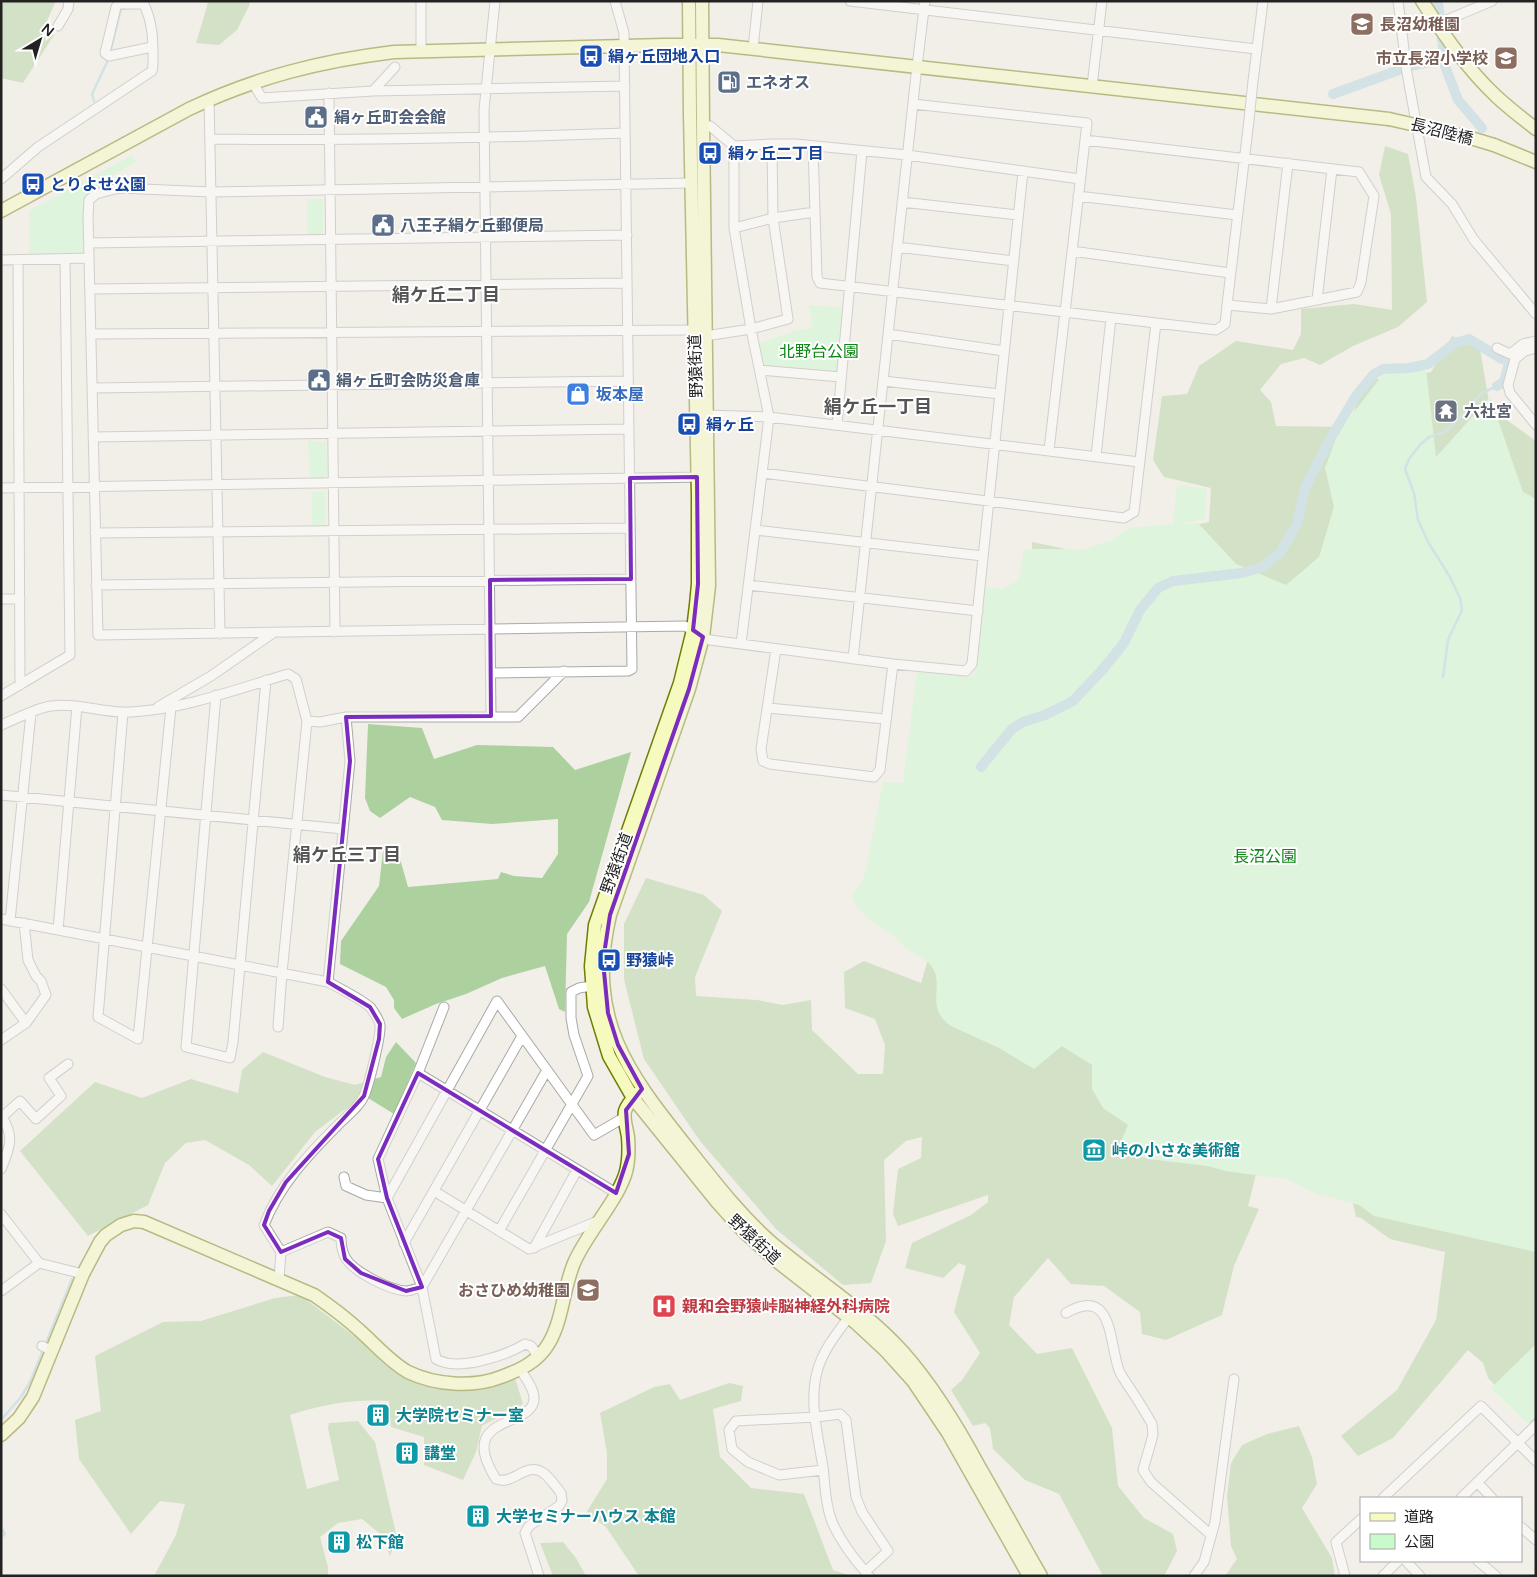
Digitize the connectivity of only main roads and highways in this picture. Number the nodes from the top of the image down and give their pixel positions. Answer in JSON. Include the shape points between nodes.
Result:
{"nodes":[{"id":1,"x":689,"y":1,"type":"edge"},
{"id":2,"x":702,"y":1,"type":"edge"},
{"id":3,"x":1422,"y":1,"type":"edge"},
{"id":4,"x":695,"y":44,"type":"junction"},
{"id":5,"x":1536,"y":129,"type":"edge"},
{"id":6,"x":1536,"y":162,"type":"edge"},
{"id":7,"x":1,"y":211,"type":"edge"},
{"id":8,"x":700,"y":333,"type":"junction"},
{"id":9,"x":703,"y":477,"type":"junction"},
{"id":10,"x":698,"y":634,"type":"junction"},
{"id":11,"x":638,"y":1093,"type":"junction"},
{"id":12,"x":1,"y":1435,"type":"edge"},
{"id":13,"x":1029,"y":1576,"type":"edge"},
{"id":14,"x":1041,"y":1576,"type":"edge"}],
"edges":[{"from":1,"to":4,"type":"main road","name":"野猿街道"},
{"from":2,"to":4,"type":"main road","name":"野猿街道"},
{"from":3,"to":5,"type":"main road","via":[[1487,87]]},
{"from":4,"to":6,"type":"main road","name":"長沼陸橋","bridge":true,"via":[[1389,119],[1464,136]]},
{"from":4,"to":7,"type":"main road","name":"長沼陸橋","via":[[421,51],[355,57],[301,68],[209,100]]},
{"from":4,"to":8,"type":"main road","name":"野猿街道","via":[[692,183]]},
{"from":4,"to":8,"type":"main road","name":"野猿街道","via":[[702,125]]},
{"from":8,"to":9,"type":"main road","name":"野猿街道"},
{"from":8,"to":9,"type":"main road","name":"野猿街道","via":[[707,415]]},
{"from":9,"to":10,"type":"main road","name":"野猿街道"},
{"from":10,"to":11,"type":"main road","name":"野猿街道","via":[[689,689],[612,906],[604,942],[604,986],[609,1020]]},
{"from":10,"to":11,"type":"main road","name":"野猿街道","via":[[595,925],[591,966],[594,1007],[616,1071]]},
{"from":11,"to":12,"type":"main road","via":[[626,1110],[629,1154],[624,1176],[578,1252],[549,1343],[539,1357],[521,1370],[473,1383],[430,1380],[408,1372],[314,1295],[144,1222],[134,1222],[121,1225],[106,1235],[95,1251],[47,1348],[33,1397],[19,1418]]},
{"from":11,"to":13,"type":"main road","name":"野猿街道","via":[[717,1202],[744,1232],[849,1317],[895,1361],[925,1398]]},
{"from":11,"to":14,"type":"main road","name":"野猿街道","via":[[742,1214],[869,1320],[917,1369],[960,1431]]}]}
